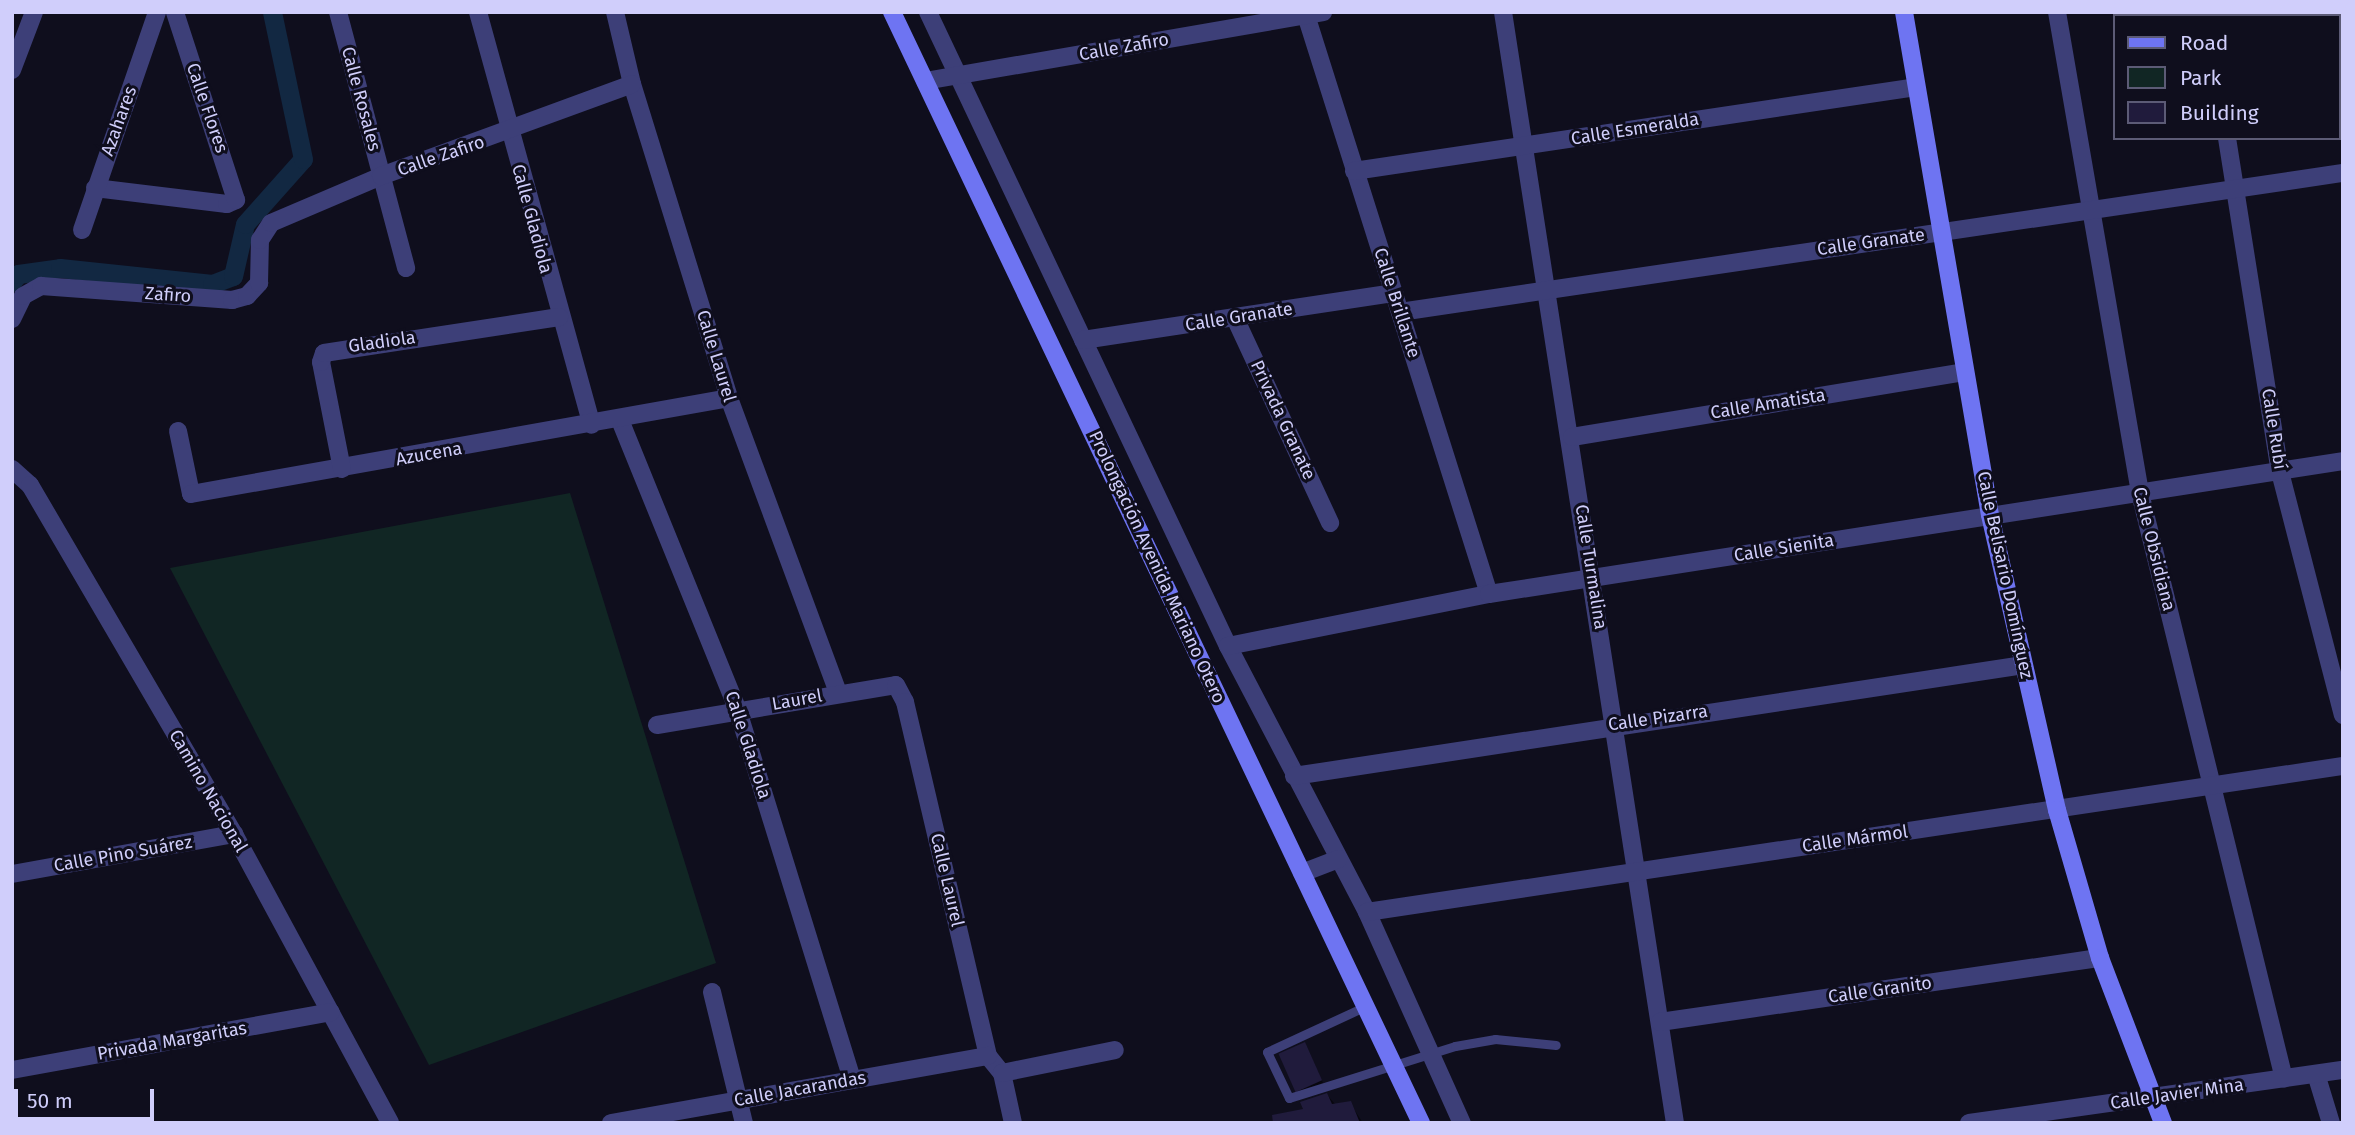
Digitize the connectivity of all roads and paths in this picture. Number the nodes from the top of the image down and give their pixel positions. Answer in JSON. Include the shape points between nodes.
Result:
{"nodes":[{"id":1,"x":34,"y":12,"type":"edge"},
{"id":2,"x":157,"y":12,"type":"edge"},
{"id":3,"x":175,"y":12,"type":"edge"},
{"id":4,"x":338,"y":12,"type":"edge"},
{"id":5,"x":478,"y":12,"type":"edge"},
{"id":6,"x":615,"y":12,"type":"edge"},
{"id":7,"x":892,"y":12,"type":"edge"},
{"id":8,"x":928,"y":12,"type":"edge"},
{"id":9,"x":1503,"y":12,"type":"edge"},
{"id":10,"x":1904,"y":12,"type":"edge"},
{"id":11,"x":2057,"y":12,"type":"edge"},
{"id":12,"x":1311,"y":13,"type":"edge"},
{"id":13,"x":12,"y":70,"type":"edge"},
{"id":14,"x":957,"y":75,"type":"junction"},
{"id":15,"x":925,"y":81,"type":"junction"},
{"id":16,"x":632,"y":85,"type":"junction"},
{"id":17,"x":1916,"y":87,"type":"junction"},
{"id":18,"x":509,"y":132,"type":"junction"},
{"id":19,"x":2227,"y":140,"type":"edge"},
{"id":20,"x":1525,"y":146,"type":"junction"},
{"id":21,"x":1354,"y":171,"type":"junction"},
{"id":22,"x":2343,"y":173,"type":"edge"},
{"id":23,"x":381,"y":176,"type":"junction"},
{"id":24,"x":95,"y":188,"type":"junction"},
{"id":25,"x":2235,"y":188,"type":"junction"},
{"id":26,"x":2089,"y":208,"type":"junction"},
{"id":27,"x":82,"y":230,"type":"dead end"},
{"id":28,"x":1939,"y":232,"type":"junction"},
{"id":29,"x":260,"y":240,"type":"joint"},
{"id":30,"x":406,"y":268,"type":"dead end"},
{"id":31,"x":1549,"y":289,"type":"junction"},
{"id":32,"x":1394,"y":293,"type":"junction"},
{"id":33,"x":1400,"y":312,"type":"junction"},
{"id":34,"x":559,"y":317,"type":"junction"},
{"id":35,"x":1235,"y":318,"type":"junction"},
{"id":36,"x":12,"y":319,"type":"edge"},
{"id":37,"x":1083,"y":340,"type":"junction"},
{"id":38,"x":1964,"y":372,"type":"junction"},
{"id":39,"x":729,"y":398,"type":"junction"},
{"id":40,"x":620,"y":420,"type":"junction"},
{"id":41,"x":592,"y":425,"type":"junction"},
{"id":42,"x":178,"y":431,"type":"dead end"},
{"id":43,"x":1572,"y":437,"type":"junction"},
{"id":44,"x":2343,"y":461,"type":"edge"},
{"id":45,"x":12,"y":469,"type":"edge"},
{"id":46,"x":341,"y":469,"type":"junction"},
{"id":47,"x":2280,"y":472,"type":"junction"},
{"id":48,"x":2140,"y":493,"type":"junction"},
{"id":49,"x":1990,"y":515,"type":"junction"},
{"id":50,"x":1330,"y":523,"type":"dead end"},
{"id":51,"x":1593,"y":578,"type":"junction"},
{"id":52,"x":1489,"y":594,"type":"junction"},
{"id":53,"x":1228,"y":646,"type":"junction"},
{"id":54,"x":2024,"y":665,"type":"junction"},
{"id":55,"x":896,"y":685,"type":"joint"},
{"id":56,"x":838,"y":693,"type":"junction"},
{"id":57,"x":738,"y":711,"type":"junction"},
{"id":58,"x":2343,"y":715,"type":"edge"},
{"id":59,"x":1615,"y":724,"type":"junction"},
{"id":60,"x":657,"y":725,"type":"dead end"},
{"id":61,"x":2343,"y":766,"type":"edge"},
{"id":62,"x":1294,"y":776,"type":"junction"},
{"id":63,"x":2213,"y":788,"type":"junction"},
{"id":64,"x":2057,"y":810,"type":"junction"},
{"id":65,"x":234,"y":834,"type":"junction"},
{"id":66,"x":1338,"y":859,"type":"junction"},
{"id":67,"x":1637,"y":870,"type":"junction"},
{"id":68,"x":1302,"y":873,"type":"junction"},
{"id":69,"x":12,"y":874,"type":"edge"},
{"id":70,"x":1367,"y":912,"type":"junction"},
{"id":71,"x":2100,"y":958,"type":"junction"},
{"id":72,"x":712,"y":992,"type":"dead end"},
{"id":73,"x":1366,"y":1006,"type":"junction"},
{"id":74,"x":331,"y":1012,"type":"junction"},
{"id":75,"x":1660,"y":1021,"type":"junction"},
{"id":76,"x":1556,"y":1045,"type":"dead end"},
{"id":77,"x":1115,"y":1050,"type":"dead end"},
{"id":78,"x":1433,"y":1055,"type":"junction"},
{"id":79,"x":988,"y":1056,"type":"junction"},
{"id":80,"x":1395,"y":1067,"type":"junction"},
{"id":81,"x":12,"y":1070,"type":"edge"},
{"id":82,"x":2343,"y":1070,"type":"edge"},
{"id":83,"x":1002,"y":1073,"type":"junction"},
{"id":84,"x":2316,"y":1074,"type":"junction"},
{"id":85,"x":852,"y":1079,"type":"junction"},
{"id":86,"x":2284,"y":1079,"type":"junction"},
{"id":87,"x":2155,"y":1097,"type":"junction"},
{"id":88,"x":739,"y":1100,"type":"junction"},
{"id":89,"x":390,"y":1123,"type":"edge"},
{"id":90,"x":611,"y":1123,"type":"edge"},
{"id":91,"x":744,"y":1123,"type":"edge"},
{"id":92,"x":1013,"y":1123,"type":"edge"},
{"id":93,"x":1421,"y":1123,"type":"edge"},
{"id":94,"x":1462,"y":1123,"type":"edge"},
{"id":95,"x":1675,"y":1123,"type":"edge"},
{"id":96,"x":1969,"y":1123,"type":"edge"},
{"id":97,"x":2163,"y":1123,"type":"edge"},
{"id":98,"x":2331,"y":1123,"type":"edge"}],
"edges":[{"from":1,"to":13,"type":"street"},
{"from":2,"to":24,"type":"street","name":"Azahares"},
{"from":3,"to":24,"type":"street","name":"Calle Flores","via":[[237,195],[234,203]]},
{"from":4,"to":23,"type":"street","name":"Calle Rosales"},
{"from":5,"to":18,"type":"street","name":"Calle Gladiola"},
{"from":6,"to":16,"type":"street","name":"Calle Laurel"},
{"from":7,"to":15,"type":"main road","name":"Prolongación Avenida Mariano Otero"},
{"from":8,"to":14,"type":"street"},
{"from":9,"to":20,"type":"street","name":"Calle Turmalina"},
{"from":10,"to":17,"type":"main road","name":"Calle Belisario Domínguez"},
{"from":11,"to":26,"type":"street","name":"Calle Obsidiana"},
{"from":12,"to":14,"type":"street","name":"Calle Zafiro"},
{"from":12,"to":21,"type":"street","name":"Calle Brillante"},
{"from":14,"to":15,"type":"street","name":"Calle Zafiro"},
{"from":14,"to":37,"type":"street"},
{"from":15,"to":68,"type":"main road","name":"Prolongación Avenida Mariano Otero"},
{"from":16,"to":18,"type":"street","name":"Calle Zafiro"},
{"from":16,"to":39,"type":"street","name":"Calle Laurel"},
{"from":17,"to":20,"type":"street","name":"Calle Esmeralda"},
{"from":17,"to":28,"type":"main road","name":"Calle Belisario Domínguez"},
{"from":18,"to":23,"type":"street","name":"Calle Zafiro"},
{"from":18,"to":34,"type":"street","name":"Calle Gladiola"},
{"from":19,"to":25,"type":"street","name":"Calle Rubí"},
{"from":20,"to":21,"type":"street","name":"Calle Esmeralda"},
{"from":20,"to":31,"type":"street","name":"Calle Turmalina"},
{"from":21,"to":32,"type":"street","name":"Calle Brillante"},
{"from":22,"to":25,"type":"street","name":"Calle Granate"},
{"from":23,"to":29,"type":"street","name":"Calle Zafiro","via":[[271,223]]},
{"from":23,"to":30,"type":"street","name":"Calle Rosales"},
{"from":24,"to":27,"type":"street","name":"Azahares"},
{"from":25,"to":26,"type":"street","name":"Calle Granate"},
{"from":25,"to":47,"type":"street","name":"Calle Rubí"},
{"from":26,"to":28,"type":"street","name":"Calle Granate"},
{"from":26,"to":48,"type":"street","name":"Calle Obsidiana"},
{"from":28,"to":31,"type":"street","name":"Calle Granate"},
{"from":28,"to":38,"type":"main road","name":"Calle Belisario Domínguez"},
{"from":29,"to":36,"type":"street","name":"Zafiro","via":[[259,283],[242,298],[41,286],[30,290]]},
{"from":31,"to":33,"type":"street","name":"Calle Granate"},
{"from":31,"to":43,"type":"street","name":"Calle Turmalina"},
{"from":32,"to":33,"type":"street","name":"Calle Brillante"},
{"from":32,"to":35,"type":"street","name":"Calle Granate"},
{"from":33,"to":52,"type":"street","name":"Calle Brillante"},
{"from":34,"to":41,"type":"street","name":"Calle Gladiola"},
{"from":34,"to":46,"type":"street","name":"Gladiola","via":[[324,352],[321,362]]},
{"from":35,"to":37,"type":"street","name":"Calle Granate"},
{"from":35,"to":50,"type":"street","name":"Privada Granate"},
{"from":37,"to":53,"type":"street"},
{"from":38,"to":43,"type":"street","name":"Calle Amatista"},
{"from":38,"to":49,"type":"main road","name":"Calle Belisario Domínguez"},
{"from":39,"to":40,"type":"street","name":"Azucena"},
{"from":39,"to":56,"type":"street","name":"Calle Laurel"},
{"from":40,"to":41,"type":"street","name":"Azucena"},
{"from":40,"to":57,"type":"street","name":"Calle Gladiola"},
{"from":41,"to":46,"type":"street","name":"Azucena"},
{"from":42,"to":46,"type":"street","name":"Azucena","via":[[191,494]]},
{"from":43,"to":51,"type":"street","name":"Calle Turmalina"},
{"from":44,"to":47,"type":"street","name":"Calle Sienita"},
{"from":45,"to":65,"type":"street","name":"Camino Nacional","via":[[30,485]]},
{"from":47,"to":48,"type":"street","name":"Calle Sienita"},
{"from":47,"to":58,"type":"street","name":"Calle Rubí"},
{"from":48,"to":49,"type":"street","name":"Calle Sienita"},
{"from":48,"to":63,"type":"street","name":"Calle Obsidiana"},
{"from":49,"to":51,"type":"street","name":"Calle Sienita"},
{"from":49,"to":54,"type":"main road","name":"Calle Belisario Domínguez"},
{"from":51,"to":52,"type":"street","name":"Calle Sienita"},
{"from":51,"to":59,"type":"street","name":"Calle Turmalina"},
{"from":52,"to":53,"type":"street","name":"Calle Sienita"},
{"from":53,"to":62,"type":"street"},
{"from":54,"to":59,"type":"street","name":"Calle Pizarra"},
{"from":54,"to":64,"type":"main road","name":"Calle Belisario Domínguez"},
{"from":55,"to":56,"type":"street","name":"Laurel"},
{"from":55,"to":79,"type":"street","name":"Calle Laurel","via":[[905,702]]},
{"from":56,"to":57,"type":"street","name":"Laurel"},
{"from":57,"to":60,"type":"street","name":"Laurel"},
{"from":57,"to":85,"type":"street","name":"Calle Gladiola"},
{"from":59,"to":62,"type":"street","name":"Calle Pizarra"},
{"from":59,"to":67,"type":"street","name":"Calle Turmalina"},
{"from":61,"to":63,"type":"street","name":"Calle Mármol"},
{"from":62,"to":66,"type":"street"},
{"from":63,"to":64,"type":"street","name":"Calle Mármol"},
{"from":63,"to":86,"type":"street","name":"Calle Obsidiana"},
{"from":64,"to":67,"type":"street","name":"Calle Mármol"},
{"from":64,"to":71,"type":"main road","name":"Calle Belisario Domínguez"},
{"from":65,"to":69,"type":"street","name":"Calle Pino Suárez"},
{"from":65,"to":74,"type":"street","name":"Camino Nacional"},
{"from":66,"to":68,"type":"street"},
{"from":66,"to":70,"type":"street"},
{"from":67,"to":70,"type":"street","name":"Calle Mármol"},
{"from":67,"to":75,"type":"street","name":"Calle Turmalina"},
{"from":68,"to":73,"type":"main road","name":"Prolongación Avenida Mariano Otero"},
{"from":70,"to":78,"type":"street"},
{"from":71,"to":75,"type":"street","name":"Calle Granito"},
{"from":71,"to":87,"type":"main road","name":"Calle Belisario Domínguez"},
{"from":72,"to":88,"type":"street"},
{"from":73,"to":80,"type":"main road","name":"Prolongación Avenida Mariano Otero"},
{"from":73,"to":80,"type":"lane","via":[[1267,1052],[1289,1098]]},
{"from":74,"to":81,"type":"street","name":"Privada Margaritas"},
{"from":74,"to":89,"type":"street","name":"Camino Nacional"},
{"from":75,"to":95,"type":"street","name":"Calle Turmalina"},
{"from":76,"to":78,"type":"lane","via":[[1495,1039]]},
{"from":77,"to":83,"type":"street"},
{"from":78,"to":80,"type":"lane"},
{"from":78,"to":94,"type":"street"},
{"from":79,"to":83,"type":"street","name":"Calle Laurel"},
{"from":79,"to":85,"type":"street","name":"Calle Jacarandas"},
{"from":80,"to":93,"type":"main road","name":"Prolongación Avenida Mariano Otero"},
{"from":82,"to":84,"type":"street","name":"Calle Javier Mina"},
{"from":83,"to":92,"type":"street","name":"Calle Laurel"},
{"from":84,"to":86,"type":"street","name":"Calle Javier Mina"},
{"from":84,"to":98,"type":"street"},
{"from":85,"to":88,"type":"street","name":"Calle Jacarandas"},
{"from":86,"to":87,"type":"street","name":"Calle Javier Mina"},
{"from":87,"to":96,"type":"street","name":"Calle Javier Mina"},
{"from":87,"to":97,"type":"main road","name":"Calle Belisario Domínguez"},
{"from":88,"to":90,"type":"street","name":"Calle Jacarandas"},
{"from":88,"to":91,"type":"street"}]}
